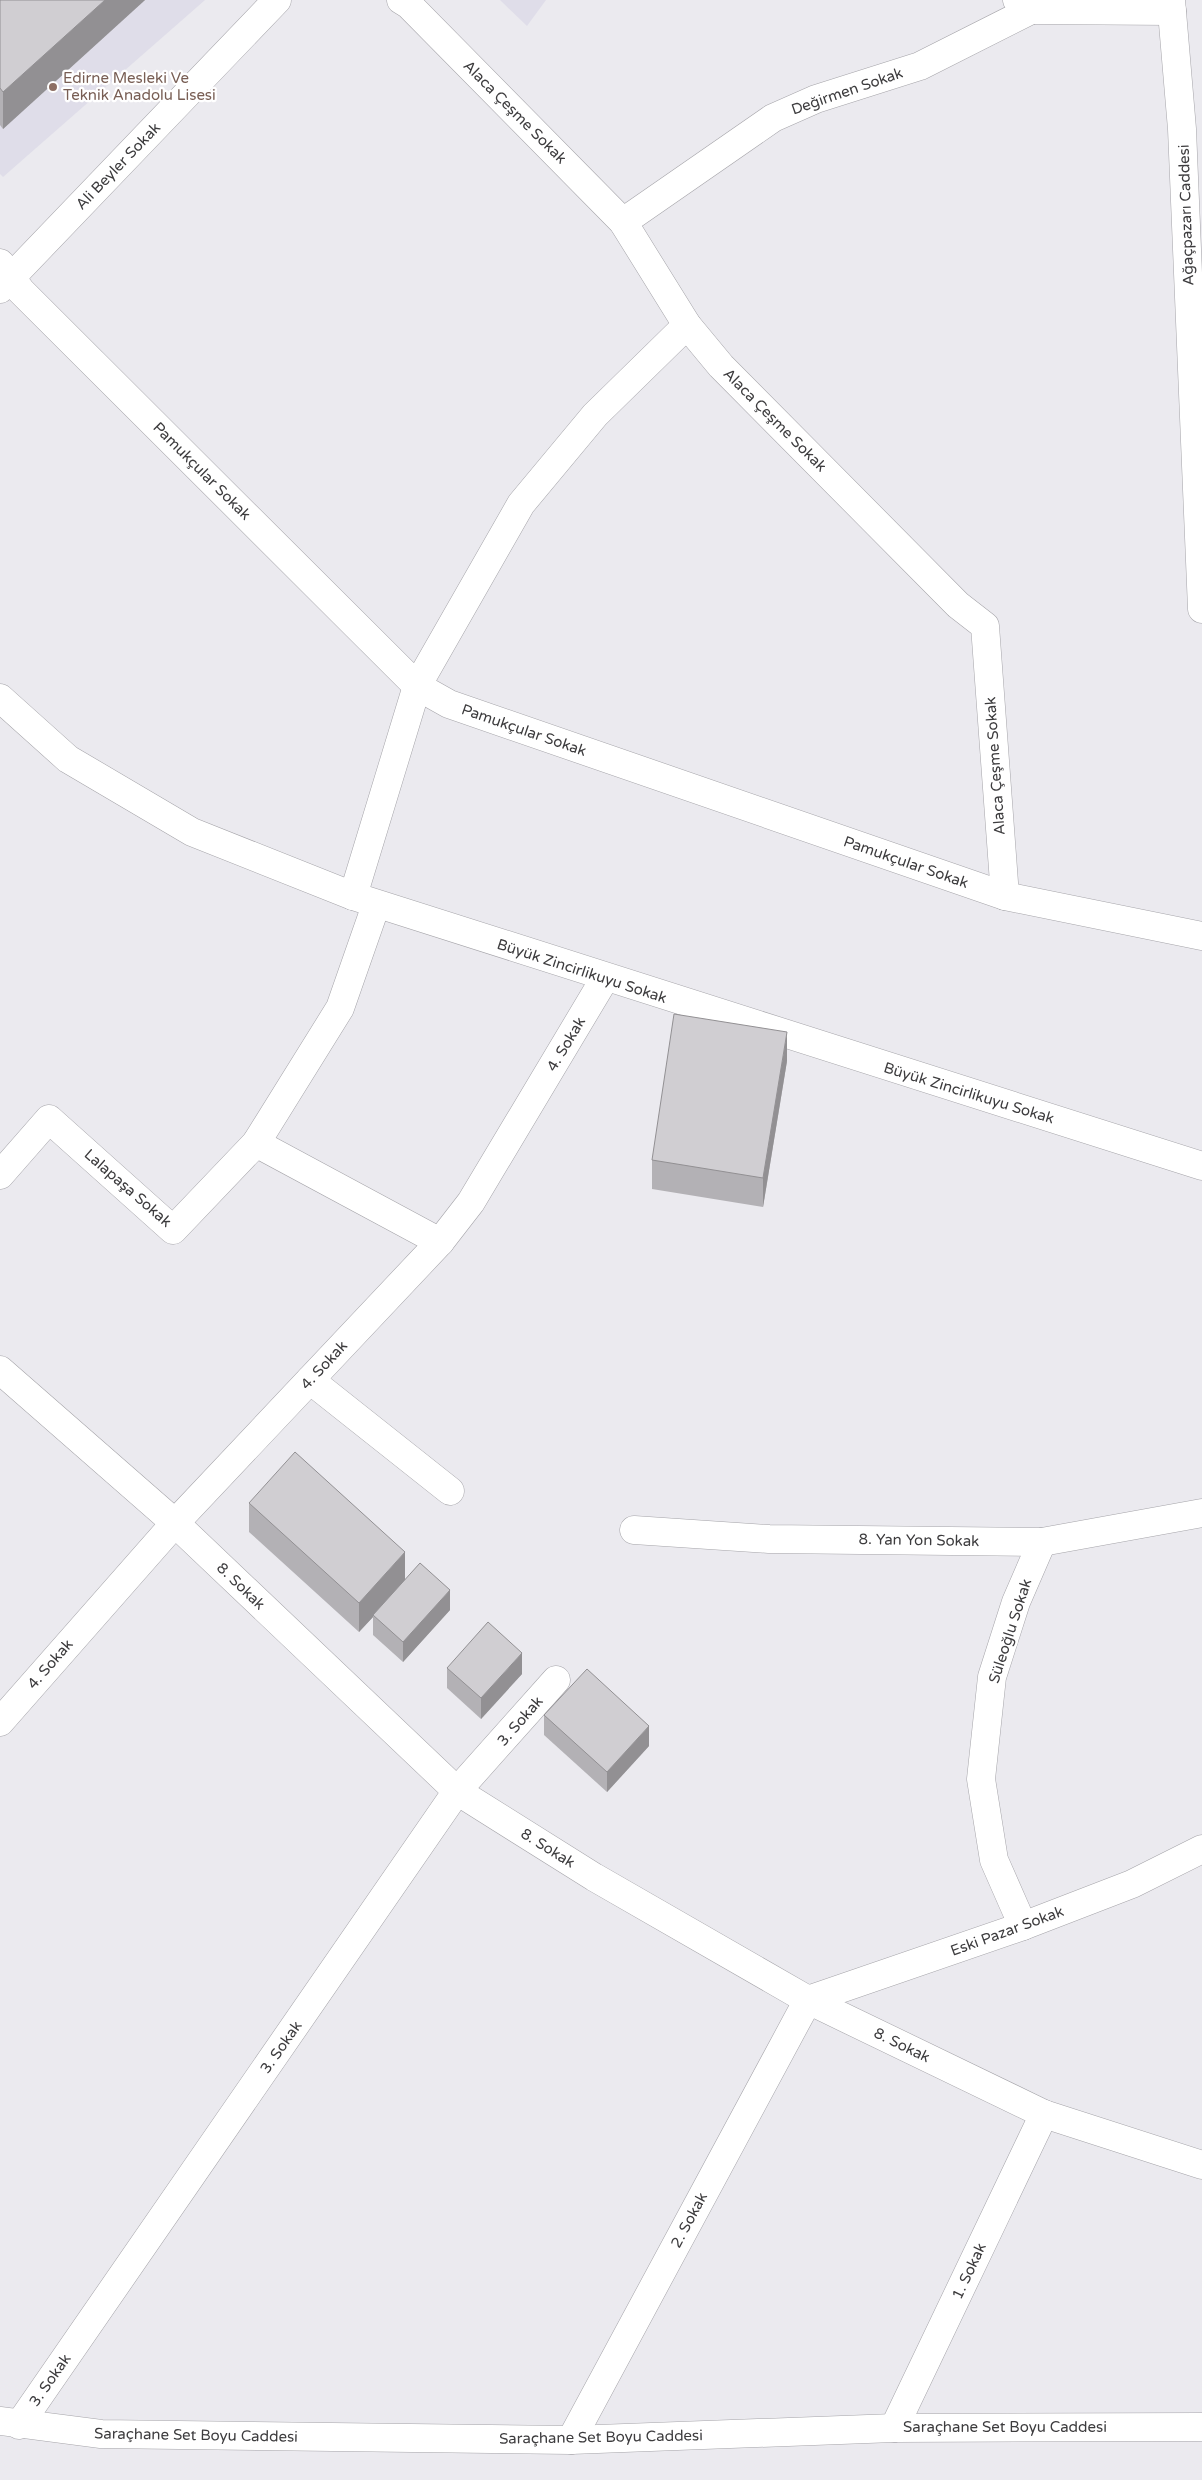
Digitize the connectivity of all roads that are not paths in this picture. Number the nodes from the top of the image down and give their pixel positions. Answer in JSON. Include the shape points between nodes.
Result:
{"nodes":[{"id":1,"x":277,"y":0,"type":"edge"},
{"id":2,"x":401,"y":0,"type":"edge"},
{"id":3,"x":1024,"y":5,"type":"edge"},
{"id":4,"x":1171,"y":5,"type":"edge"},
{"id":5,"x":1192,"y":129,"type":"edge"},
{"id":6,"x":624,"y":222,"type":"junction"},
{"id":7,"x":4,"y":276,"type":"edge"},
{"id":8,"x":687,"y":325,"type":"junction"},
{"id":9,"x":1202,"y":609,"type":"edge"},
{"id":10,"x":417,"y":686,"type":"junction"},
{"id":11,"x":0,"y":698,"type":"edge"},
{"id":12,"x":1004,"y":896,"type":"junction"},
{"id":13,"x":364,"y":901,"type":"junction"},
{"id":14,"x":1202,"y":936,"type":"edge"},
{"id":15,"x":605,"y":978,"type":"junction"},
{"id":16,"x":256,"y":1143,"type":"junction"},
{"id":17,"x":1202,"y":1166,"type":"edge"},
{"id":18,"x":0,"y":1175,"type":"edge"},
{"id":19,"x":440,"y":1242,"type":"junction"},
{"id":20,"x":0,"y":1370,"type":"edge"},
{"id":21,"x":310,"y":1380,"type":"junction"},
{"id":22,"x":450,"y":1491,"type":"dead end"},
{"id":23,"x":1202,"y":1513,"type":"edge"},
{"id":24,"x":175,"y":1523,"type":"junction"},
{"id":25,"x":634,"y":1530,"type":"dead end"},
{"id":26,"x":1042,"y":1542,"type":"junction"},
{"id":27,"x":556,"y":1680,"type":"dead end"},
{"id":28,"x":0,"y":1722,"type":"edge"},
{"id":29,"x":457,"y":1791,"type":"junction"},
{"id":30,"x":1202,"y":1849,"type":"edge"},
{"id":31,"x":1023,"y":1926,"type":"junction"},
{"id":32,"x":808,"y":2000,"type":"junction"},
{"id":33,"x":1044,"y":2114,"type":"junction"},
{"id":34,"x":1202,"y":2165,"type":"edge"},
{"id":35,"x":10,"y":2423,"type":"edge"},
{"id":36,"x":1202,"y":2427,"type":"edge"},
{"id":37,"x":894,"y":2428,"type":"junction"},
{"id":38,"x":571,"y":2440,"type":"junction"}],
"edges":[{"from":1,"to":7,"type":"street","name":"Ali Beyler Sokak"},
{"from":2,"to":6,"type":"street","name":"Alaca Çeşme Sokak"},
{"from":3,"to":4,"type":"street"},
{"from":3,"to":6,"type":"street","name":"Değirmen Sokak","via":[[920,66],[816,99],[773,118]]},
{"from":4,"to":5,"type":"street","name":"Ağaçpazarı Caddesi"},
{"from":5,"to":9,"type":"street","name":"Ağaçpazarı Caddesi"},
{"from":6,"to":8,"type":"street","name":"Alaca Çeşme Sokak"},
{"from":7,"to":10,"type":"street","name":"Pamukçular Sokak"},
{"from":8,"to":10,"type":"street","name":"Lalapaşa Sokak","via":[[595,415],[521,504]]},
{"from":8,"to":12,"type":"street","name":"Alaca Çeşme Sokak","via":[[728,373],[958,605],[985,626]]},
{"from":10,"to":12,"type":"street","name":"Pamukçular Sokak","via":[[449,704]]},
{"from":10,"to":13,"type":"street","name":"Lalapaşa Sokak"},
{"from":11,"to":13,"type":"street","name":"Büyük Zincirlikuyu Sokak","via":[[68,759],[192,832]]},
{"from":12,"to":14,"type":"street","name":"Pamukçular Sokak"},
{"from":13,"to":15,"type":"street","name":"Büyük Zincirlikuyu Sokak"},
{"from":13,"to":16,"type":"street","name":"Lalapaşa Sokak","via":[[340,1008]]},
{"from":15,"to":17,"type":"street","name":"Büyük Zincirlikuyu Sokak"},
{"from":15,"to":19,"type":"street","name":"4. Sokak","via":[[471,1202]]},
{"from":16,"to":18,"type":"street","name":"Lalapaşa Sokak","via":[[173,1230],[49,1119]]},
{"from":16,"to":19,"type":"street"},
{"from":19,"to":21,"type":"street","name":"4. Sokak"},
{"from":20,"to":24,"type":"street","name":"8. Sokak"},
{"from":21,"to":22,"type":"street"},
{"from":21,"to":24,"type":"street","name":"4. Sokak"},
{"from":23,"to":26,"type":"street","name":"8. Yan Yon Sokak"},
{"from":24,"to":28,"type":"street","name":"4. Sokak"},
{"from":24,"to":29,"type":"street","name":"8. Sokak"},
{"from":25,"to":26,"type":"street","name":"8. Yan Yon Sokak","via":[[769,1539]]},
{"from":26,"to":31,"type":"street","name":"Süleoğlu Sokak","via":[[1016,1602],[992,1677],[981,1779],[994,1860]]},
{"from":27,"to":29,"type":"street","name":"3. Sokak"},
{"from":29,"to":32,"type":"street","name":"8. Sokak","via":[[594,1877]]},
{"from":29,"to":35,"type":"street","name":"3. Sokak"},
{"from":30,"to":31,"type":"street","name":"Eski Pazar Sokak","via":[[1132,1884]]},
{"from":31,"to":32,"type":"street","name":"Eski Pazar Sokak"},
{"from":32,"to":33,"type":"street","name":"8. Sokak"},
{"from":32,"to":38,"type":"street","name":"2. Sokak"},
{"from":33,"to":34,"type":"street","name":"8. Sokak"},
{"from":33,"to":37,"type":"street","name":"1. Sokak"},
{"from":35,"to":38,"type":"street","name":"Saraçhane Set Boyu Caddesi","via":[[101,2434]]},
{"from":36,"to":37,"type":"street","name":"Saraçhane Set Boyu Caddesi"},
{"from":37,"to":38,"type":"street","name":"Saraçhane Set Boyu Caddesi"}]}
